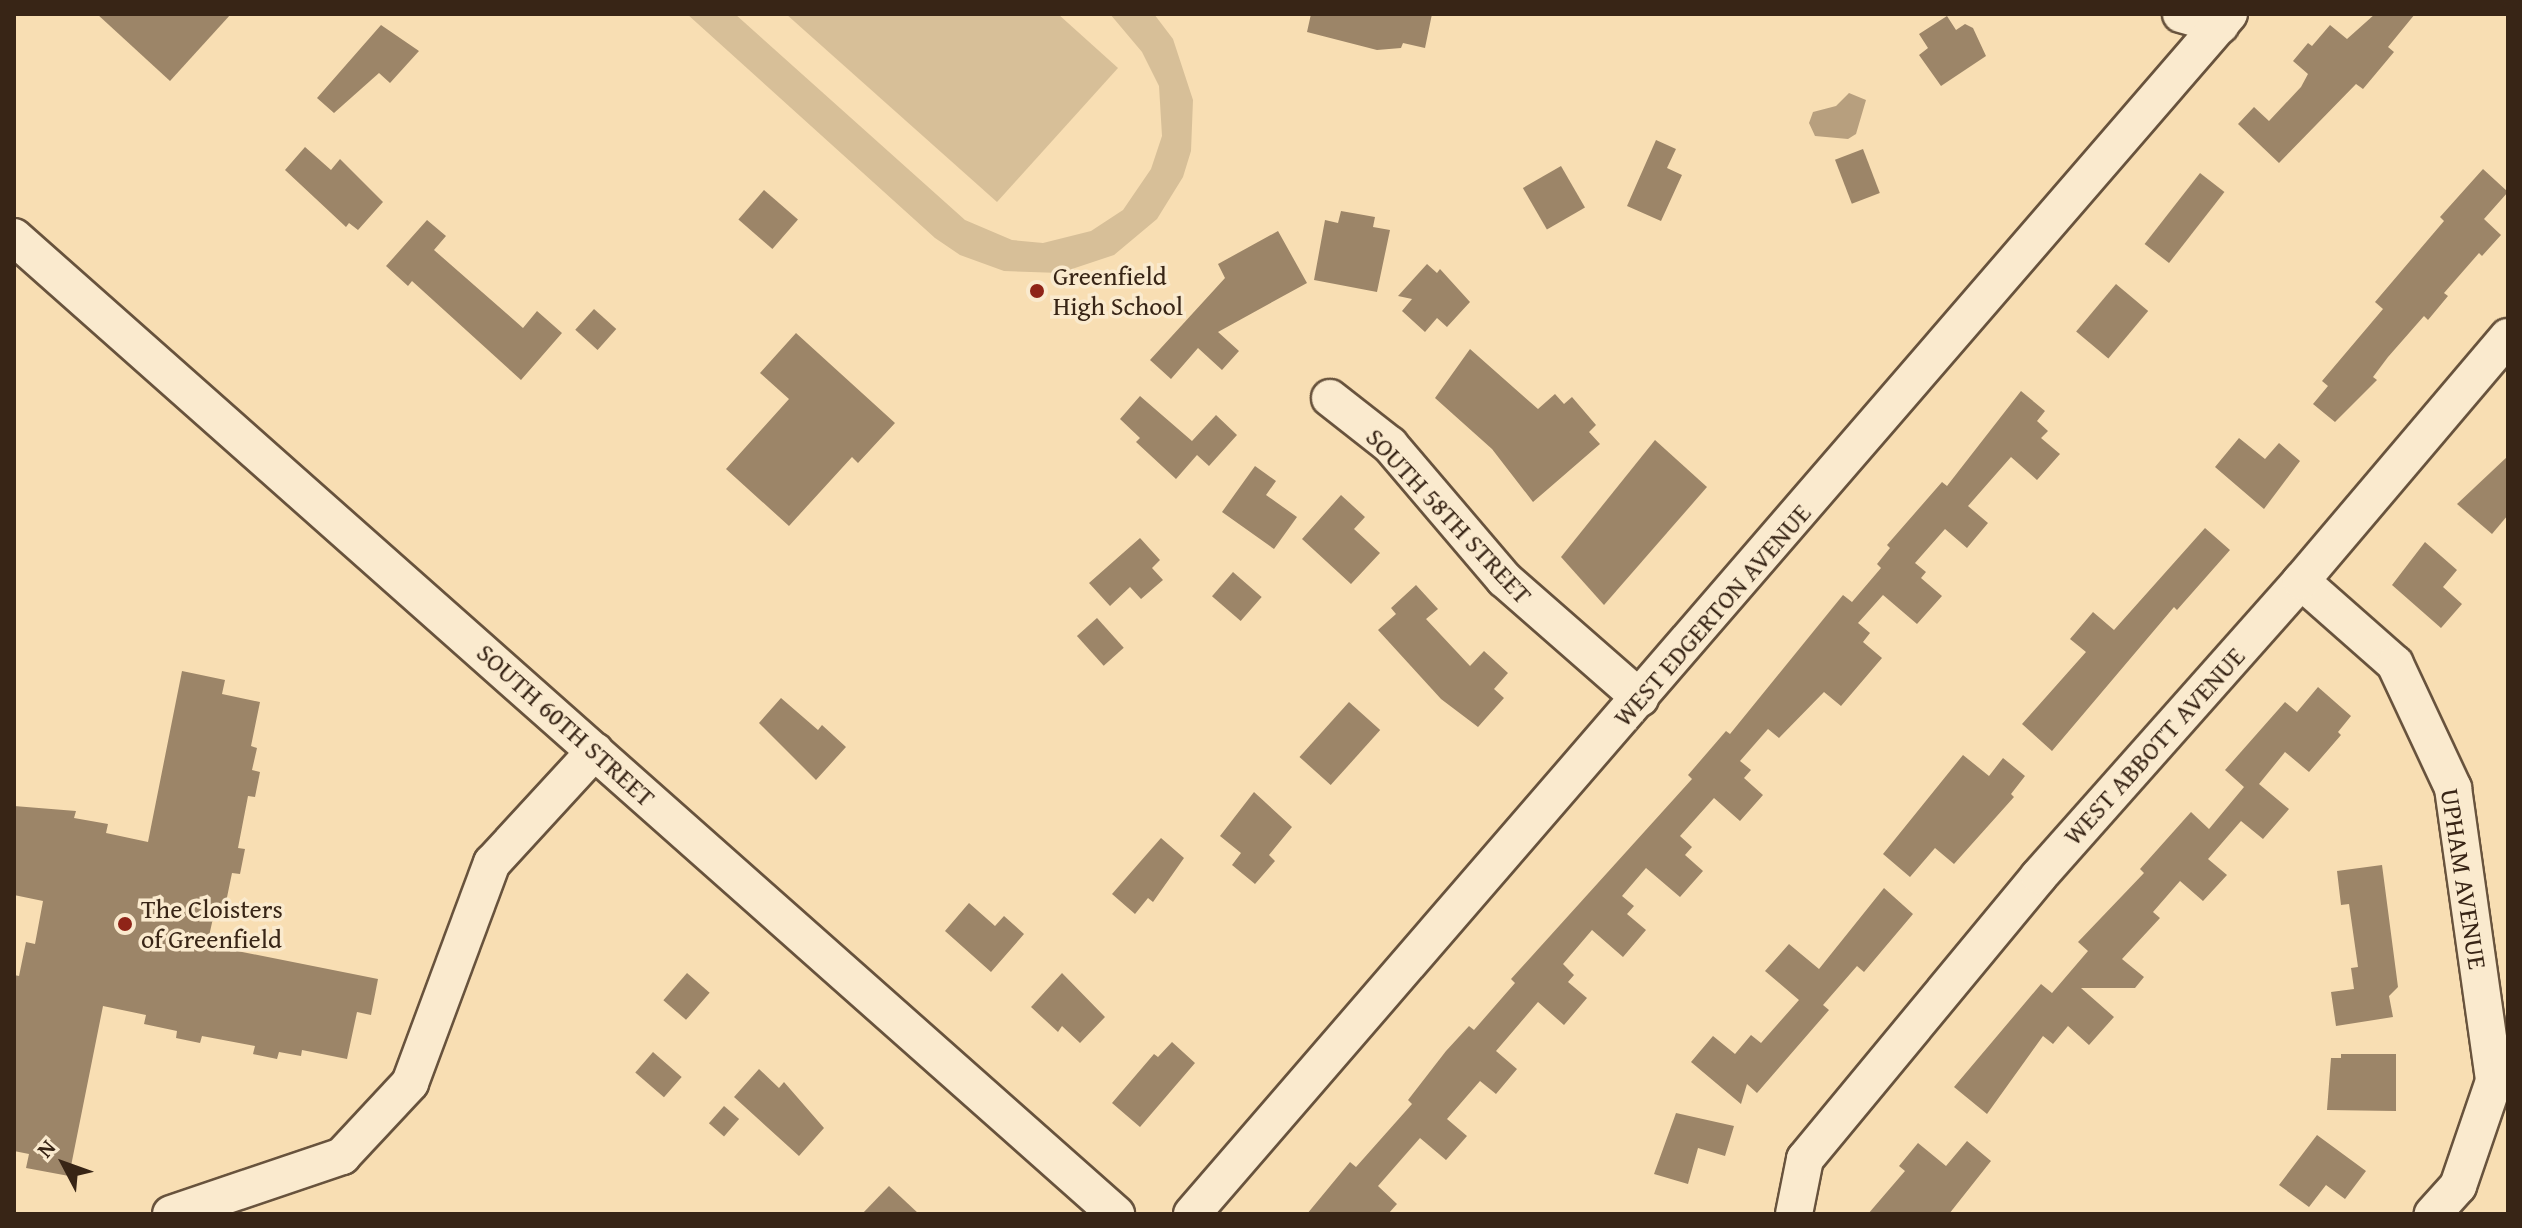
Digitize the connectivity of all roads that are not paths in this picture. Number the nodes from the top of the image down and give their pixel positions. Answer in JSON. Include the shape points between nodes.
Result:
{"nodes":[{"id":1,"x":2181,"y":14,"type":"edge"},
{"id":2,"x":2221,"y":18,"type":"edge"},
{"id":3,"x":14,"y":237,"type":"edge"},
{"id":4,"x":2508,"y":337,"type":"edge"},
{"id":5,"x":1330,"y":398,"type":"dead end"},
{"id":6,"x":2301,"y":581,"type":"junction"},
{"id":7,"x":1640,"y":698,"type":"junction"},
{"id":8,"x":595,"y":751,"type":"junction"},
{"id":9,"x":171,"y":1214,"type":"edge"},
{"id":10,"x":1116,"y":1214,"type":"edge"},
{"id":11,"x":1192,"y":1214,"type":"edge"},
{"id":12,"x":1794,"y":1214,"type":"edge"},
{"id":13,"x":2433,"y":1214,"type":"edge"}],
"edges":[{"from":1,"to":2,"type":"street"},
{"from":2,"to":7,"type":"street","name":"WEST EDGERTON AVENUE"},
{"from":3,"to":8,"type":"street","name":"SOUTH 60TH STREET"},
{"from":4,"to":6,"type":"street","name":"WEST ABBOTT AVENUE"},
{"from":5,"to":7,"type":"street","name":"SOUTH 58TH STREET","via":[[1390,445],[1504,579]]},
{"from":6,"to":12,"type":"street","name":"WEST ABBOTT AVENUE","via":[[2039,876],[1805,1159]]},
{"from":6,"to":13,"type":"street","name":"UPHAM AVENUE","via":[[2395,664],[2453,788],[2494,1081],[2458,1186]]},
{"from":7,"to":11,"type":"street","name":"WEST EDGERTON AVENUE"},
{"from":8,"to":9,"type":"street","via":[[492,863],[410,1083],[342,1156]]},
{"from":8,"to":10,"type":"street","name":"SOUTH 60TH STREET"}]}
